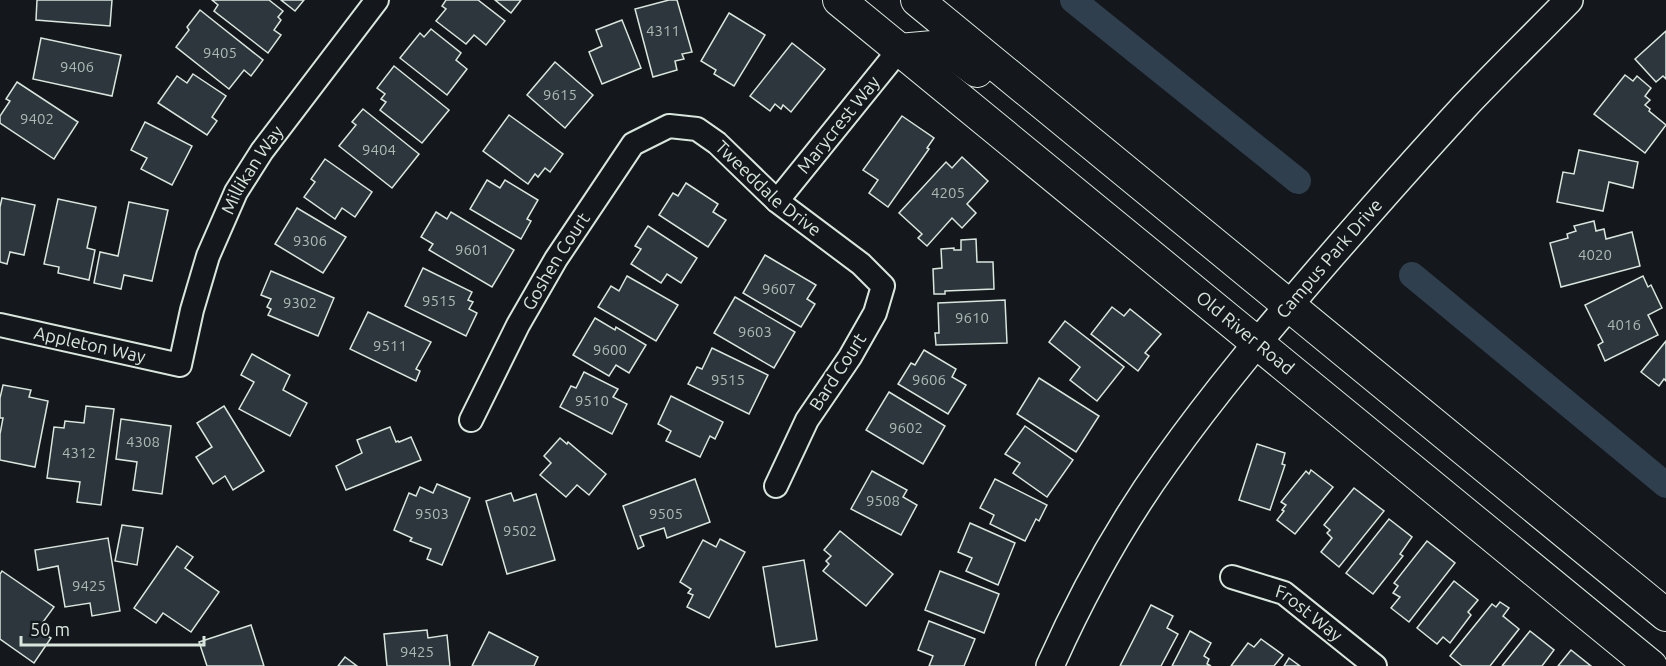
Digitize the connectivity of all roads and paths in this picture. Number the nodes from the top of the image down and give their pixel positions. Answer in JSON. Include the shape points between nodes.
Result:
{"nodes":[{"id":1,"x":377,"y":0,"type":"edge"},
{"id":2,"x":839,"y":0,"type":"edge"},
{"id":3,"x":917,"y":0,"type":"edge"},
{"id":4,"x":1569,"y":0,"type":"edge"},
{"id":5,"x":900,"y":50,"type":"junction"},
{"id":6,"x":1050,"y":109,"type":"junction"},
{"id":7,"x":669,"y":126,"type":"joint"},
{"id":8,"x":777,"y":201,"type":"junction"},
{"id":9,"x":861,"y":264,"type":"joint"},
{"id":10,"x":1288,"y":305,"type":"junction"},
{"id":11,"x":0,"y":325,"type":"edge"},
{"id":12,"x":1257,"y":343,"type":"junction"},
{"id":13,"x":180,"y":365,"type":"joint"},
{"id":14,"x":471,"y":420,"type":"dead end"},
{"id":15,"x":776,"y":486,"type":"dead end"},
{"id":16,"x":1232,"y":577,"type":"dead end"},
{"id":17,"x":1666,"y":615,"type":"edge"},
{"id":18,"x":1050,"y":666,"type":"edge"},
{"id":19,"x":1375,"y":666,"type":"edge"},
{"id":20,"x":1651,"y":666,"type":"edge"}],
"edges":[{"from":1,"to":13,"type":"street","name":"Millikan Way","via":[[262,151],[236,192],[208,256]]},
{"from":2,"to":5,"type":"main road","name":"Old River Road"},
{"from":3,"to":6,"type":"main road"},
{"from":4,"to":10,"type":"street","name":"Campus Park Drive","via":[[1465,106]]},
{"from":5,"to":6,"type":"main road","via":[[947,49],[1028,108]]},
{"from":5,"to":8,"type":"street","name":"Marycrest Way"},
{"from":5,"to":12,"type":"main road","name":"Old River Road"},
{"from":6,"to":10,"type":"main road"},
{"from":7,"to":8,"type":"street","name":"Tweeddale Drive","via":[[697,129]]},
{"from":7,"to":14,"type":"street","name":"Goshen Court","via":[[633,144],[627,152],[556,259]]},
{"from":8,"to":9,"type":"street","name":"Tweeddale Drive"},
{"from":9,"to":15,"type":"street","name":"Bard Court","via":[[883,286],[875,313],[807,420]]},
{"from":10,"to":12,"type":"street","name":"Campus Park Drive"},
{"from":10,"to":17,"type":"main road"},
{"from":11,"to":13,"type":"street","name":"Appleton Way"},
{"from":12,"to":18,"type":"street","name":"Campus Park Drive","via":[[1165,461],[1122,526]]},
{"from":12,"to":20,"type":"main road","name":"Old River Road"},
{"from":16,"to":19,"type":"street","name":"Frost Way","via":[[1284,593]]}]}
